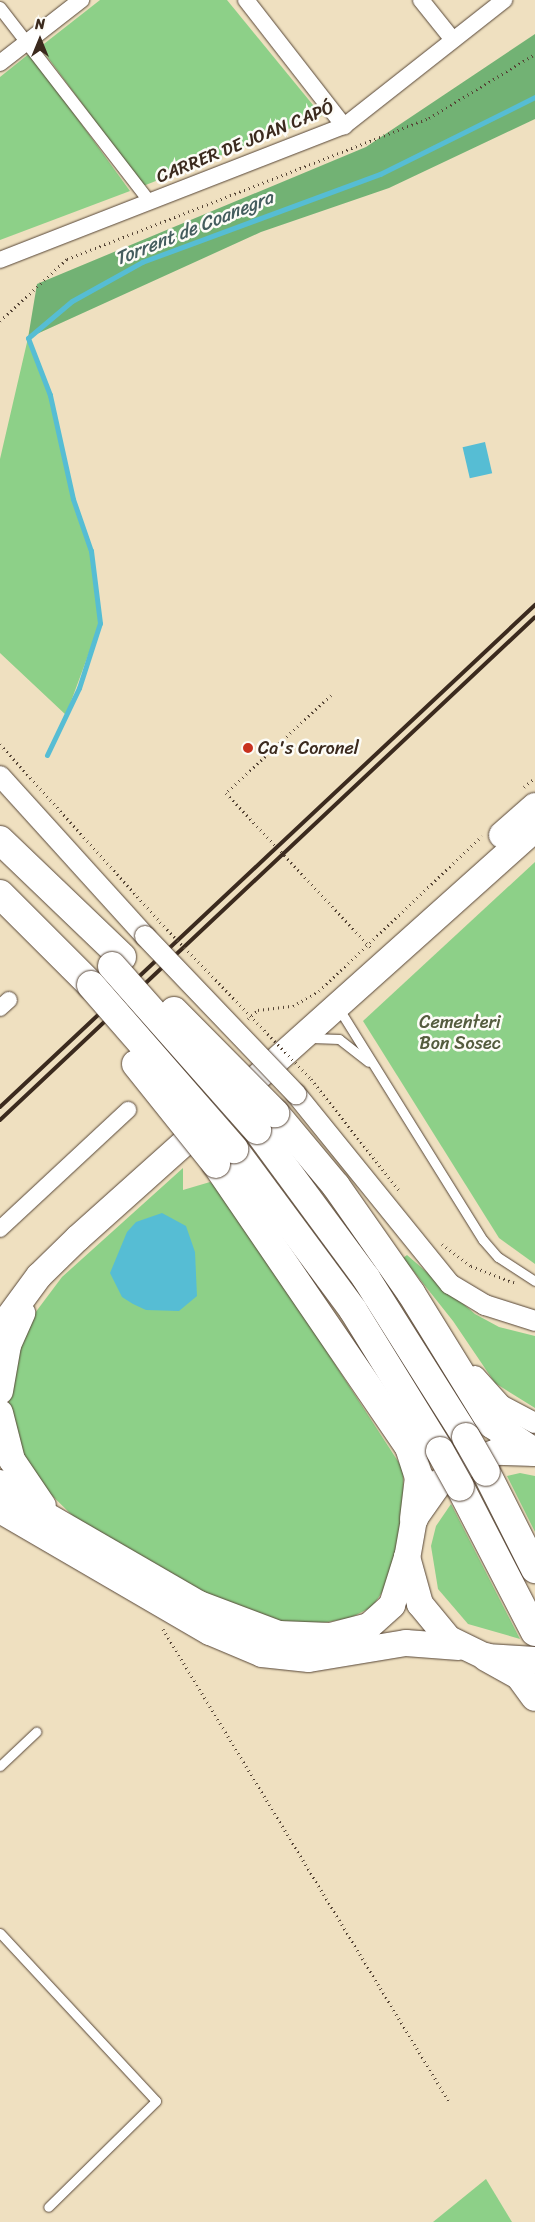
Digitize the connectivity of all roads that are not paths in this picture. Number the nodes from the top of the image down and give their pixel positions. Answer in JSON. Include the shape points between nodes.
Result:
{"nodes":[{"id":1,"x":81,"y":0,"type":"edge"},
{"id":2,"x":246,"y":0,"type":"edge"},
{"id":3,"x":421,"y":0,"type":"edge"},
{"id":4,"x":504,"y":0,"type":"edge"},
{"id":5,"x":0,"y":8,"type":"edge"},
{"id":6,"x":453,"y":40,"type":"junction"},
{"id":7,"x":27,"y":42,"type":"junction"},
{"id":8,"x":0,"y":63,"type":"edge"},
{"id":9,"x":344,"y":126,"type":"junction"},
{"id":10,"x":150,"y":202,"type":"junction"},
{"id":11,"x":0,"y":260,"type":"edge"},
{"id":12,"x":0,"y":776,"type":"edge"},
{"id":13,"x":528,"y":798,"type":"edge"},
{"id":14,"x":535,"y":829,"type":"edge"},
{"id":15,"x":0,"y":840,"type":"edge"},
{"id":16,"x":0,"y":855,"type":"edge"},
{"id":17,"x":0,"y":894,"type":"edge"},
{"id":18,"x":0,"y":912,"type":"edge"},
{"id":19,"x":117,"y":962,"type":"junction"},
{"id":20,"x":86,"y":990,"type":"junction"},
{"id":21,"x":341,"y":1002,"type":"junction"},
{"id":22,"x":294,"y":1044,"type":"junction"},
{"id":23,"x":375,"y":1070,"type":"junction"},
{"id":24,"x":128,"y":1110,"type":"dead end"},
{"id":25,"x":266,"y":1121,"type":"junction"},
{"id":26,"x":225,"y":1157,"type":"junction"},
{"id":27,"x":118,"y":1207,"type":"junction"},
{"id":28,"x":0,"y":1229,"type":"edge"},
{"id":29,"x":419,"y":1249,"type":"junction"},
{"id":30,"x":535,"y":1282,"type":"edge"},
{"id":31,"x":411,"y":1293,"type":"junction"},
{"id":32,"x":0,"y":1300,"type":"edge"},
{"id":33,"x":535,"y":1307,"type":"edge"},
{"id":34,"x":535,"y":1321,"type":"edge"},
{"id":35,"x":0,"y":1329,"type":"edge"},
{"id":36,"x":0,"y":1391,"type":"edge"},
{"id":37,"x":0,"y":1413,"type":"edge"},
{"id":38,"x":535,"y":1423,"type":"edge"},
{"id":39,"x":534,"y":1452,"type":"edge"},
{"id":40,"x":0,"y":1483,"type":"edge"},
{"id":41,"x":0,"y":1510,"type":"edge"},
{"id":42,"x":414,"y":1519,"type":"junction"},
{"id":43,"x":64,"y":1526,"type":"junction"},
{"id":44,"x":407,"y":1557,"type":"junction"},
{"id":45,"x":535,"y":1569,"type":"edge"},
{"id":46,"x":535,"y":1632,"type":"edge"},
{"id":47,"x":459,"y":1646,"type":"junction"},
{"id":48,"x":486,"y":1657,"type":"junction"},
{"id":49,"x":535,"y":1660,"type":"edge"},
{"id":50,"x":535,"y":1697,"type":"edge"},
{"id":51,"x":36,"y":1732,"type":"dead end"},
{"id":52,"x":0,"y":1766,"type":"edge"},
{"id":53,"x":0,"y":1933,"type":"edge"},
{"id":54,"x":48,"y":2207,"type":"dead end"}],
"edges":[{"from":1,"to":7,"type":"street"},
{"from":2,"to":9,"type":"street"},
{"from":3,"to":6,"type":"street"},
{"from":4,"to":6,"type":"street","name":"CARRER DE JOAN CAPÓ"},
{"from":5,"to":7,"type":"street"},
{"from":6,"to":9,"type":"street","name":"CARRER DE JOAN CAPÓ"},
{"from":7,"to":8,"type":"street"},
{"from":7,"to":10,"type":"street"},
{"from":9,"to":10,"type":"street","name":"CARRER DE JOAN CAPÓ"},
{"from":10,"to":11,"type":"street","name":"CARRER DE JOAN CAPÓ"},
{"from":12,"to":29,"type":"street","bridge":true,"via":[[145,936],[296,1094]]},
{"from":13,"to":32,"type":"main road","via":[[82,1218]]},
{"from":14,"to":21,"type":"main road"},
{"from":15,"to":19,"type":"highway"},
{"from":16,"to":19,"type":"highway"},
{"from":17,"to":20,"type":"highway"},
{"from":18,"to":20,"type":"highway"},
{"from":19,"to":25,"type":"highway","bridge":true},
{"from":20,"to":26,"type":"highway","bridge":true},
{"from":21,"to":22,"type":"main road"},
{"from":21,"to":23,"type":"lane","via":[[340,1013]]},
{"from":22,"to":23,"type":"lane","via":[[321,1037],[339,1039]]},
{"from":22,"to":27,"type":"main road"},
{"from":23,"to":30,"type":"lane","via":[[490,1250]]},
{"from":24,"to":28,"type":"street"},
{"from":25,"to":31,"type":"highway","via":[[336,1186]]},
{"from":25,"to":45,"type":"highway","bridge":true,"via":[[466,1436]]},
{"from":26,"to":42,"type":"highway","via":[[413,1454],[419,1477]]},
{"from":26,"to":46,"type":"highway","bridge":true,"via":[[353,1310],[440,1451]]},
{"from":27,"to":35,"type":"main road","via":[[39,1276]]},
{"from":27,"to":36,"type":"main road","via":[[27,1305],[8,1345]]},
{"from":29,"to":33,"type":"street","via":[[466,1282]]},
{"from":29,"to":34,"type":"street","via":[[464,1294]]},
{"from":31,"to":38,"type":"street","via":[[446,1331],[492,1398]]},
{"from":31,"to":39,"type":"highway","via":[[492,1424]]},
{"from":37,"to":43,"type":"main road","via":[[8,1450],[20,1476]]},
{"from":39,"to":42,"type":"main road","via":[[497,1452],[470,1462],[429,1493]]},
{"from":40,"to":43,"type":"main road"},
{"from":41,"to":47,"type":"main road","via":[[224,1639],[286,1658],[322,1659],[406,1642]]},
{"from":42,"to":44,"type":"main road"},
{"from":43,"to":44,"type":"main road","via":[[219,1614],[292,1636],[343,1634],[378,1620],[396,1597]]},
{"from":44,"to":47,"type":"main road","via":[[420,1604]]},
{"from":47,"to":48,"type":"main road"},
{"from":48,"to":49,"type":"main road"},
{"from":48,"to":50,"type":"highway","via":[[519,1676]]},
{"from":51,"to":52,"type":"lane"},
{"from":53,"to":54,"type":"lane","via":[[156,2100]]}]}
